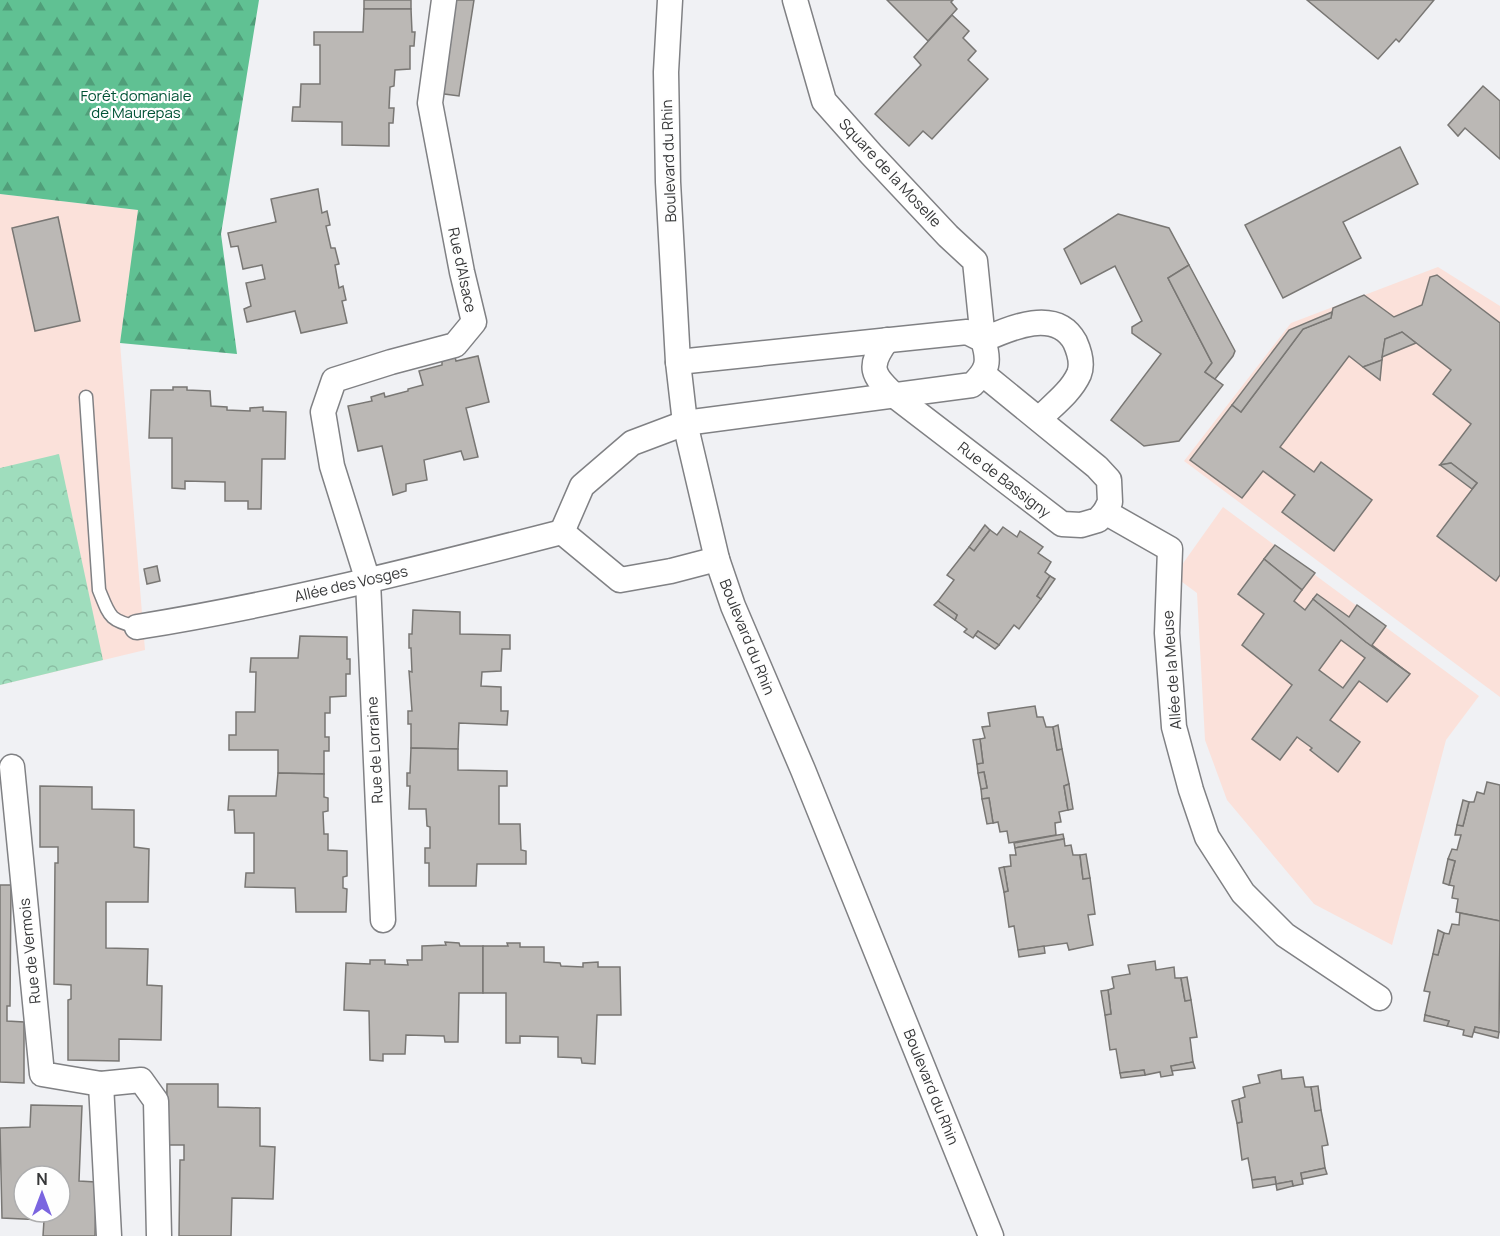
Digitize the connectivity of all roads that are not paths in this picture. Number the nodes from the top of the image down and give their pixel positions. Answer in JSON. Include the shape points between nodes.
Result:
{"nodes":[{"id":1,"x":444,"y":0,"type":"edge"},
{"id":2,"x":670,"y":0,"type":"edge"},
{"id":3,"x":795,"y":0,"type":"edge"},
{"id":4,"x":887,"y":340,"type":"junction"},
{"id":5,"x":983,"y":340,"type":"junction"},
{"id":6,"x":678,"y":362,"type":"junction"},
{"id":7,"x":983,"y":374,"type":"junction"},
{"id":8,"x":895,"y":396,"type":"junction"},
{"id":9,"x":86,"y":397,"type":"dead end"},
{"id":10,"x":1039,"y":419,"type":"junction"},
{"id":11,"x":686,"y":423,"type":"junction"},
{"id":12,"x":1105,"y":512,"type":"junction"},
{"id":13,"x":562,"y":532,"type":"junction"},
{"id":14,"x":717,"y":559,"type":"junction"},
{"id":15,"x":368,"y":581,"type":"junction"},
{"id":16,"x":138,"y":627,"type":"joint"},
{"id":17,"x":12,"y":767,"type":"dead end"},
{"id":18,"x":383,"y":920,"type":"dead end"},
{"id":19,"x":1379,"y":998,"type":"dead end"},
{"id":20,"x":102,"y":1084,"type":"junction"},
{"id":21,"x":109,"y":1236,"type":"edge"},
{"id":22,"x":159,"y":1236,"type":"edge"},
{"id":23,"x":991,"y":1236,"type":"edge"}],
"edges":[{"from":1,"to":15,"type":"street","name":"Rue d'Alsace","via":[[430,103],[474,322],[455,345],[334,380],[323,412],[332,466]]},
{"from":2,"to":6,"type":"street","name":"Boulevard du Rhin","via":[[666,72],[668,182]]},
{"from":3,"to":5,"type":"street","name":"Square de la Moselle","via":[[824,101],[975,261]]},
{"from":4,"to":5,"type":"street","via":[[968,332]]},
{"from":4,"to":6,"type":"street"},
{"from":4,"to":8,"type":"street","name":"Rue de Bassigny","via":[[877,354],[874,369],[878,380]]},
{"from":5,"to":7,"type":"street","via":[[989,357]]},
{"from":5,"to":10,"type":"street","via":[[1029,323],[1053,323],[1070,334],[1080,353],[1079,373],[1064,395]]},
{"from":6,"to":11,"type":"street","name":"Boulevard du Rhin"},
{"from":7,"to":8,"type":"street","via":[[972,385]]},
{"from":7,"to":10,"type":"street"},
{"from":8,"to":11,"type":"street"},
{"from":8,"to":12,"type":"street","name":"Rue de Bassigny","via":[[1062,524],[1081,525],[1098,520]]},
{"from":9,"to":16,"type":"lane","via":[[99,590],[109,614],[118,622]]},
{"from":10,"to":12,"type":"street","via":[[1109,480],[1110,502]]},
{"from":11,"to":13,"type":"street","via":[[632,443],[582,486]]},
{"from":11,"to":14,"type":"street","name":"Boulevard du Rhin"},
{"from":12,"to":19,"type":"street","name":"Allée de la Meuse","via":[[1170,549],[1167,633],[1174,727],[1207,837],[1243,893],[1285,935]]},
{"from":13,"to":14,"type":"street","via":[[620,580]]},
{"from":13,"to":15,"type":"street","name":"Allée des Vosges"},
{"from":14,"to":23,"type":"street","name":"Boulevard du Rhin"},
{"from":15,"to":16,"type":"street","name":"Allée des Vosges"},
{"from":15,"to":18,"type":"street","name":"Rue de Lorraine"},
{"from":17,"to":20,"type":"street","name":"Rue de Vermois","via":[[42,1074]]},
{"from":20,"to":21,"type":"street"},
{"from":20,"to":22,"type":"street","name":"Rue de Vermois","via":[[141,1080],[156,1101]]}]}
